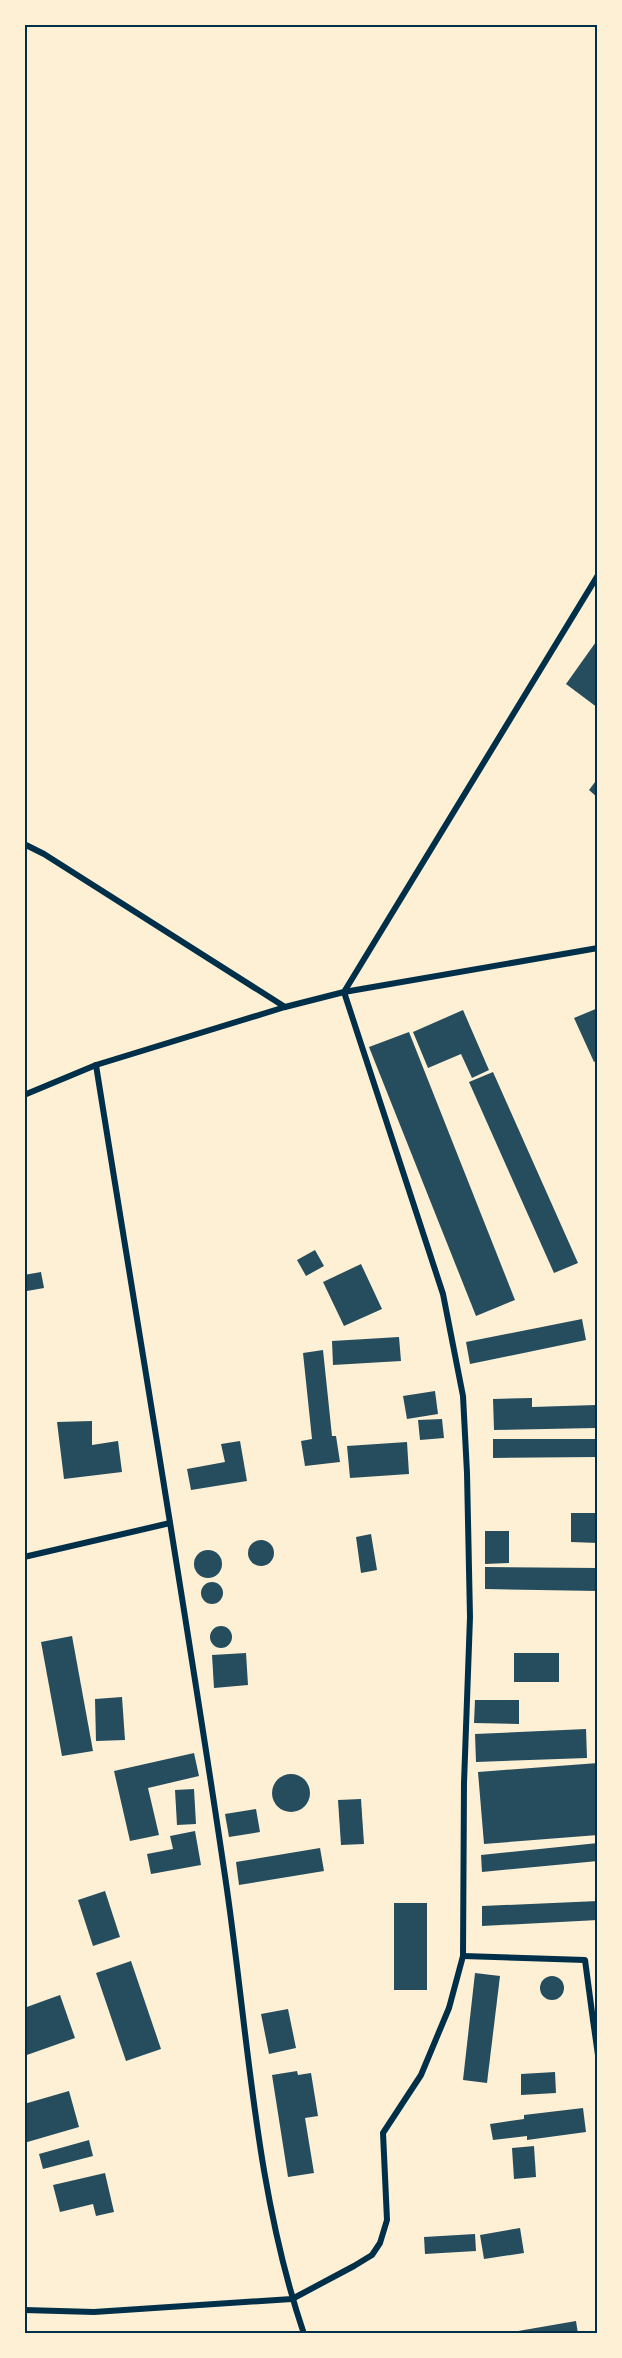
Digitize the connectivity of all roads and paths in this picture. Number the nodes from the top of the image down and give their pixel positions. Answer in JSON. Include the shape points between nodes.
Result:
{"nodes":[{"id":1,"x":598,"y":575,"type":"edge"},
{"id":2,"x":24,"y":844,"type":"edge"},
{"id":3,"x":598,"y":948,"type":"edge"},
{"id":4,"x":344,"y":992,"type":"junction"},
{"id":5,"x":285,"y":1007,"type":"junction"},
{"id":6,"x":96,"y":1065,"type":"junction"},
{"id":7,"x":24,"y":1095,"type":"edge"},
{"id":8,"x":170,"y":1523,"type":"junction"},
{"id":9,"x":24,"y":1557,"type":"edge"},
{"id":10,"x":462,"y":1956,"type":"junction"},
{"id":11,"x":596,"y":2020,"type":"edge"},
{"id":12,"x":598,"y":2055,"type":"edge"},
{"id":13,"x":292,"y":2299,"type":"junction"},
{"id":14,"x":24,"y":2310,"type":"edge"},
{"id":15,"x":304,"y":2334,"type":"edge"}],
"edges":[{"from":1,"to":4,"type":"street"},
{"from":2,"to":5,"type":"street"},
{"from":3,"to":4,"type":"street"},
{"from":4,"to":5,"type":"street"},
{"from":4,"to":10,"type":"street","via":[[443,1294],[462,1396],[470,1617]]},
{"from":5,"to":6,"type":"street"},
{"from":6,"to":7,"type":"street"},
{"from":6,"to":8,"type":"street"},
{"from":8,"to":9,"type":"street"},
{"from":8,"to":13,"type":"street","via":[[225,1878],[263,2161]]},
{"from":10,"to":11,"type":"street","via":[[585,1960]]},
{"from":10,"to":13,"type":"street","via":[[449,2008],[421,2075],[383,2133],[387,2220],[380,2242],[372,2254],[354,2266]]},
{"from":11,"to":12,"type":"street"},
{"from":13,"to":14,"type":"street","via":[[94,2312]]},
{"from":13,"to":15,"type":"street"}]}
